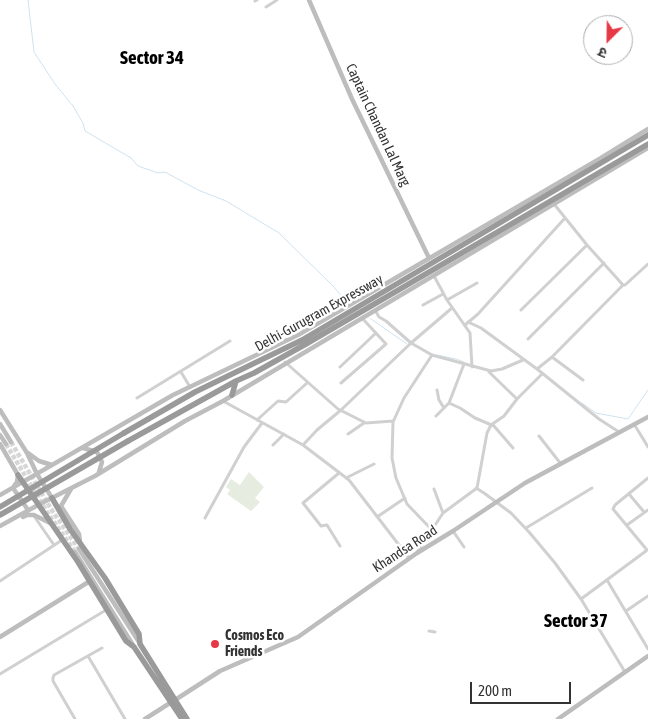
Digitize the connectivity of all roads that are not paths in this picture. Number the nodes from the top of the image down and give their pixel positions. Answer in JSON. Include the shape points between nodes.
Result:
{"nodes":[{"id":1,"x":277,"y":0,"type":"edge"},
{"id":2,"x":309,"y":0,"type":"edge"},
{"id":3,"x":266,"y":7,"type":"dead end"},
{"id":4,"x":648,"y":129,"type":"edge"},
{"id":5,"x":648,"y":135,"type":"edge"},
{"id":6,"x":648,"y":144,"type":"edge"},
{"id":7,"x":648,"y":148,"type":"edge"},
{"id":8,"x":554,"y":204,"type":"junction"},
{"id":9,"x":565,"y":218,"type":"junction"},
{"id":10,"x":586,"y":245,"type":"junction"},
{"id":11,"x":429,"y":258,"type":"junction"},
{"id":12,"x":604,"y":263,"type":"junction"},
{"id":13,"x":648,"y":264,"type":"edge"},
{"id":14,"x":434,"y":275,"type":"junction"},
{"id":15,"x":477,"y":283,"type":"dead end"},
{"id":16,"x":623,"y":285,"type":"junction"},
{"id":17,"x":443,"y":294,"type":"junction"},
{"id":18,"x":447,"y":300,"type":"junction"},
{"id":19,"x":382,"y":303,"type":"junction"},
{"id":20,"x":423,"y":304,"type":"dead end"},
{"id":21,"x":452,"y":308,"type":"junction"},
{"id":22,"x":375,"y":310,"type":"junction"},
{"id":23,"x":522,"y":310,"type":"dead end"},
{"id":24,"x":362,"y":318,"type":"junction"},
{"id":25,"x":467,"y":324,"type":"junction"},
{"id":26,"x":376,"y":333,"type":"junction"},
{"id":27,"x":528,"y":339,"type":"dead end"},
{"id":28,"x":230,"y":341,"type":"dead end"},
{"id":29,"x":411,"y":343,"type":"junction"},
{"id":30,"x":269,"y":350,"type":"junction"},
{"id":31,"x":432,"y":355,"type":"junction"},
{"id":32,"x":552,"y":357,"type":"junction"},
{"id":33,"x":264,"y":358,"type":"junction"},
{"id":34,"x":523,"y":360,"type":"junction"},
{"id":35,"x":285,"y":362,"type":"junction"},
{"id":36,"x":464,"y":364,"type":"junction"},
{"id":37,"x":251,"y":365,"type":"junction"},
{"id":38,"x":237,"y":366,"type":"junction"},
{"id":39,"x":340,"y":367,"type":"dead end"},
{"id":40,"x":472,"y":367,"type":"junction"},
{"id":41,"x":537,"y":369,"type":"junction"},
{"id":42,"x":488,"y":371,"type":"junction"},
{"id":43,"x":181,"y":372,"type":"junction"},
{"id":44,"x":542,"y":374,"type":"junction"},
{"id":45,"x":583,"y":380,"type":"dead end"},
{"id":46,"x":236,"y":381,"type":"junction"},
{"id":47,"x":307,"y":383,"type":"junction"},
{"id":48,"x":341,"y":383,"type":"dead end"},
{"id":49,"x":190,"y":387,"type":"junction"},
{"id":50,"x":438,"y":390,"type":"dead end"},
{"id":51,"x":232,"y":395,"type":"junction"},
{"id":52,"x":137,"y":398,"type":"dead end"},
{"id":53,"x":517,"y":399,"type":"junction"},
{"id":54,"x":223,"y":401,"type":"junction"},
{"id":55,"x":449,"y":403,"type":"junction"},
{"id":56,"x":444,"y":408,"type":"junction"},
{"id":57,"x":0,"y":410,"type":"edge"},
{"id":58,"x":341,"y":410,"type":"junction"},
{"id":59,"x":436,"y":416,"type":"dead end"},
{"id":60,"x":648,"y":416,"type":"edge"},
{"id":61,"x":258,"y":420,"type":"junction"},
{"id":62,"x":393,"y":421,"type":"junction"},
{"id":63,"x":262,"y":423,"type":"junction"},
{"id":64,"x":365,"y":423,"type":"junction"},
{"id":65,"x":0,"y":424,"type":"edge"},
{"id":66,"x":634,"y":424,"type":"junction"},
{"id":67,"x":491,"y":425,"type":"junction"},
{"id":68,"x":619,"y":432,"type":"junction"},
{"id":69,"x":0,"y":434,"type":"edge"},
{"id":70,"x":284,"y":434,"type":"junction"},
{"id":71,"x":348,"y":434,"type":"dead end"},
{"id":72,"x":539,"y":436,"type":"dead end"},
{"id":73,"x":5,"y":443,"type":"edge"},
{"id":74,"x":273,"y":445,"type":"dead end"},
{"id":75,"x":304,"y":445,"type":"junction"},
{"id":76,"x":648,"y":447,"type":"edge"},
{"id":77,"x":82,"y":448,"type":"junction"},
{"id":78,"x":513,"y":448,"type":"dead end"},
{"id":79,"x":27,"y":453,"type":"junction"},
{"id":80,"x":374,"y":464,"type":"dead end"},
{"id":81,"x":561,"y":464,"type":"junction"},
{"id":82,"x":52,"y":465,"type":"junction"},
{"id":83,"x":339,"y":473,"type":"junction"},
{"id":84,"x":37,"y":474,"type":"junction"},
{"id":85,"x":98,"y":474,"type":"junction"},
{"id":86,"x":18,"y":475,"type":"junction"},
{"id":87,"x":346,"y":478,"type":"junction"},
{"id":88,"x":648,"y":478,"type":"edge"},
{"id":89,"x":22,"y":482,"type":"junction"},
{"id":90,"x":71,"y":488,"type":"junction"},
{"id":91,"x":476,"y":488,"type":"junction"},
{"id":92,"x":592,"y":488,"type":"dead end"},
{"id":93,"x":11,"y":489,"type":"junction"},
{"id":94,"x":434,"y":489,"type":"dead end"},
{"id":95,"x":629,"y":494,"type":"junction"},
{"id":96,"x":0,"y":496,"type":"edge"},
{"id":97,"x":405,"y":498,"type":"junction"},
{"id":98,"x":54,"y":501,"type":"junction"},
{"id":99,"x":497,"y":502,"type":"junction"},
{"id":100,"x":38,"y":505,"type":"junction"},
{"id":101,"x":0,"y":508,"type":"edge"},
{"id":102,"x":28,"y":510,"type":"junction"},
{"id":103,"x":646,"y":511,"type":"edge"},
{"id":104,"x":443,"y":513,"type":"junction"},
{"id":105,"x":0,"y":515,"type":"edge"},
{"id":106,"x":34,"y":515,"type":"junction"},
{"id":107,"x":377,"y":517,"type":"junction"},
{"id":108,"x":205,"y":518,"type":"dead end"},
{"id":109,"x":51,"y":523,"type":"junction"},
{"id":110,"x":627,"y":525,"type":"junction"},
{"id":111,"x":1,"y":526,"type":"edge"},
{"id":112,"x":526,"y":528,"type":"junction"},
{"id":113,"x":432,"y":530,"type":"junction"},
{"id":114,"x":453,"y":531,"type":"junction"},
{"id":115,"x":63,"y":540,"type":"junction"},
{"id":116,"x":54,"y":546,"type":"junction"},
{"id":117,"x":340,"y":546,"type":"dead end"},
{"id":118,"x":464,"y":547,"type":"dead end"},
{"id":119,"x":78,"y":548,"type":"junction"},
{"id":120,"x":647,"y":550,"type":"edge"},
{"id":121,"x":417,"y":553,"type":"junction"},
{"id":122,"x":410,"y":558,"type":"junction"},
{"id":123,"x":607,"y":580,"type":"junction"},
{"id":124,"x":0,"y":581,"type":"edge"},
{"id":125,"x":90,"y":581,"type":"junction"},
{"id":126,"x":648,"y":596,"type":"edge"},
{"id":127,"x":581,"y":599,"type":"junction"},
{"id":128,"x":107,"y":609,"type":"junction"},
{"id":129,"x":626,"y":611,"type":"junction"},
{"id":130,"x":429,"y":631,"type":"dead end"},
{"id":131,"x":435,"y":632,"type":"dead end"},
{"id":132,"x":0,"y":637,"type":"edge"},
{"id":133,"x":137,"y":645,"type":"junction"},
{"id":134,"x":102,"y":648,"type":"dead end"},
{"id":135,"x":648,"y":649,"type":"edge"},
{"id":136,"x":88,"y":656,"type":"junction"},
{"id":137,"x":648,"y":656,"type":"edge"},
{"id":138,"x":625,"y":672,"type":"junction"},
{"id":139,"x":0,"y":674,"type":"edge"},
{"id":140,"x":172,"y":702,"type":"junction"},
{"id":141,"x":154,"y":713,"type":"junction"},
{"id":142,"x":75,"y":719,"type":"edge"},
{"id":143,"x":125,"y":719,"type":"edge"},
{"id":144,"x":145,"y":719,"type":"edge"},
{"id":145,"x":158,"y":719,"type":"edge"},
{"id":146,"x":182,"y":719,"type":"edge"},
{"id":147,"x":187,"y":719,"type":"edge"},
{"id":148,"x":558,"y":719,"type":"edge"}],
"edges":[{"from":1,"to":3,"type":"street"},
{"from":2,"to":11,"type":"main road","name":"Captain Chandan Lal Marg","via":[[352,99]]},
{"from":4,"to":11,"type":"main road"},
{"from":5,"to":33,"type":"highway","name":"Delhi-Gurugram Expressway","via":[[302,340]]},
{"from":6,"to":19,"type":"highway","name":"Delhi-Gurugram Expressway"},
{"from":7,"to":8,"type":"main road"},
{"from":8,"to":9,"type":"street"},
{"from":8,"to":14,"type":"main road"},
{"from":9,"to":10,"type":"street"},
{"from":9,"to":25,"type":"street"},
{"from":10,"to":12,"type":"street"},
{"from":10,"to":23,"type":"street"},
{"from":11,"to":30,"type":"main road"},
{"from":12,"to":16,"type":"street"},
{"from":12,"to":27,"type":"street"},
{"from":13,"to":16,"type":"street"},
{"from":14,"to":17,"type":"street"},
{"from":14,"to":19,"type":"main road"},
{"from":15,"to":18,"type":"street"},
{"from":16,"to":32,"type":"street"},
{"from":17,"to":18,"type":"street"},
{"from":17,"to":20,"type":"street"},
{"from":18,"to":21,"type":"street"},
{"from":19,"to":22,"type":"main road"},
{"from":19,"to":46,"type":"highway","name":"Delhi-Gurugram Expressway"},
{"from":21,"to":25,"type":"street"},
{"from":21,"to":29,"type":"street"},
{"from":22,"to":24,"type":"main road"},
{"from":22,"to":29,"type":"street"},
{"from":24,"to":26,"type":"street"},
{"from":24,"to":35,"type":"main road"},
{"from":25,"to":34,"type":"street","via":[[480,328]]},
{"from":25,"to":40,"type":"street","via":[[471,335]]},
{"from":26,"to":39,"type":"street"},
{"from":26,"to":48,"type":"street","via":[[385,345]]},
{"from":28,"to":43,"type":"street"},
{"from":29,"to":31,"type":"street"},
{"from":29,"to":58,"type":"street"},
{"from":30,"to":33,"type":"highway"},
{"from":30,"to":38,"type":"main road"},
{"from":31,"to":36,"type":"street"},
{"from":31,"to":62,"type":"street"},
{"from":32,"to":41,"type":"street"},
{"from":32,"to":45,"type":"street"},
{"from":33,"to":37,"type":"highway","name":"Delhi-Gurugram Expressway"},
{"from":34,"to":41,"type":"street"},
{"from":34,"to":42,"type":"street"},
{"from":35,"to":47,"type":"street"},
{"from":35,"to":51,"type":"main road"},
{"from":36,"to":40,"type":"street"},
{"from":36,"to":55,"type":"street"},
{"from":37,"to":38,"type":"highway"},
{"from":37,"to":101,"type":"highway","name":"Delhi-Gurugram Expressway","bridge":true,"via":[[195,392]]},
{"from":38,"to":49,"type":"main road"},
{"from":40,"to":42,"type":"street"},
{"from":41,"to":44,"type":"street"},
{"from":42,"to":53,"type":"street"},
{"from":43,"to":49,"type":"street"},
{"from":43,"to":52,"type":"street"},
{"from":44,"to":53,"type":"street"},
{"from":44,"to":68,"type":"street"},
{"from":46,"to":51,"type":"highway"},
{"from":46,"to":105,"type":"highway","name":"Delhi-Gurugram Expressway","bridge":true},
{"from":47,"to":58,"type":"street"},
{"from":47,"to":61,"type":"street","via":[[286,402],[278,401]]},
{"from":49,"to":77,"type":"main road"},
{"from":50,"to":56,"type":"street"},
{"from":51,"to":54,"type":"main road"},
{"from":53,"to":67,"type":"street","via":[[504,416]]},
{"from":54,"to":61,"type":"street"},
{"from":54,"to":85,"type":"main road"},
{"from":55,"to":56,"type":"street"},
{"from":55,"to":67,"type":"street"},
{"from":56,"to":59,"type":"street"},
{"from":57,"to":79,"type":"main road"},
{"from":58,"to":64,"type":"street"},
{"from":58,"to":75,"type":"street"},
{"from":60,"to":66,"type":"main road","name":"Khandsa Road"},
{"from":61,"to":63,"type":"street"},
{"from":62,"to":64,"type":"street"},
{"from":62,"to":97,"type":"street","via":[[393,465]]},
{"from":63,"to":70,"type":"street"},
{"from":63,"to":108,"type":"street","via":[[244,447]]},
{"from":64,"to":71,"type":"street"},
{"from":65,"to":73,"type":"main road"},
{"from":66,"to":68,"type":"main road","name":"Khandsa Road"},
{"from":66,"to":76,"type":"street"},
{"from":67,"to":78,"type":"street"},
{"from":67,"to":91,"type":"street"},
{"from":68,"to":81,"type":"main road","name":"Khandsa Road"},
{"from":69,"to":73,"type":"main road"},
{"from":70,"to":74,"type":"street"},
{"from":70,"to":75,"type":"street"},
{"from":72,"to":81,"type":"street"},
{"from":73,"to":86,"type":"main road"},
{"from":75,"to":83,"type":"street"},
{"from":77,"to":82,"type":"main road"},
{"from":77,"to":85,"type":"main road","via":[[97,452],[102,466]]},
{"from":79,"to":82,"type":"main road"},
{"from":79,"to":84,"type":"main road"},
{"from":80,"to":87,"type":"street"},
{"from":81,"to":99,"type":"main road","name":"Khandsa Road"},
{"from":82,"to":84,"type":"main road"},
{"from":83,"to":87,"type":"street"},
{"from":83,"to":117,"type":"street","via":[[303,503],[322,526],[327,525]]},
{"from":84,"to":89,"type":"main road"},
{"from":84,"to":98,"type":"main road"},
{"from":85,"to":90,"type":"main road"},
{"from":86,"to":89,"type":"highway"},
{"from":86,"to":93,"type":"main road"},
{"from":87,"to":107,"type":"street"},
{"from":88,"to":95,"type":"street"},
{"from":89,"to":93,"type":"main road"},
{"from":89,"to":100,"type":"highway"},
{"from":90,"to":98,"type":"main road"},
{"from":90,"to":119,"type":"main road","via":[[61,506],[80,537]]},
{"from":91,"to":99,"type":"street"},
{"from":91,"to":104,"type":"street"},
{"from":92,"to":112,"type":"street"},
{"from":93,"to":96,"type":"main road"},
{"from":93,"to":102,"type":"main road"},
{"from":94,"to":104,"type":"street"},
{"from":95,"to":103,"type":"street"},
{"from":95,"to":110,"type":"street","via":[[613,509]]},
{"from":97,"to":107,"type":"street"},
{"from":97,"to":113,"type":"street"},
{"from":98,"to":100,"type":"main road"},
{"from":98,"to":119,"type":"highway"},
{"from":99,"to":112,"type":"street"},
{"from":99,"to":114,"type":"main road","name":"Khandsa Road"},
{"from":100,"to":102,"type":"main road"},
{"from":100,"to":109,"type":"highway"},
{"from":102,"to":111,"type":"main road"},
{"from":103,"to":110,"type":"street"},
{"from":104,"to":113,"type":"street"},
{"from":106,"to":109,"type":"main road"},
{"from":106,"to":111,"type":"main road","via":[[27,514]]},
{"from":106,"to":116,"type":"street"},
{"from":107,"to":122,"type":"street"},
{"from":109,"to":115,"type":"highway"},
{"from":110,"to":120,"type":"street"},
{"from":112,"to":127,"type":"street"},
{"from":113,"to":121,"type":"street"},
{"from":114,"to":118,"type":"street"},
{"from":114,"to":121,"type":"main road","name":"Khandsa Road"},
{"from":115,"to":116,"type":"street"},
{"from":115,"to":125,"type":"highway"},
{"from":116,"to":124,"type":"street"},
{"from":119,"to":133,"type":"main road"},
{"from":119,"to":133,"type":"highway","via":[[104,578],[140,634]]},
{"from":120,"to":123,"type":"street"},
{"from":121,"to":122,"type":"main road","name":"Khandsa Road"},
{"from":122,"to":140,"type":"main road","name":"Khandsa Road","via":[[298,637],[220,671]]},
{"from":123,"to":127,"type":"street"},
{"from":123,"to":129,"type":"street"},
{"from":125,"to":128,"type":"highway"},
{"from":125,"to":132,"type":"main road"},
{"from":126,"to":129,"type":"street"},
{"from":127,"to":138,"type":"street"},
{"from":128,"to":133,"type":"highway","via":[[126,641]]},
{"from":128,"to":139,"type":"street"},
{"from":129,"to":135,"type":"street"},
{"from":130,"to":131,"type":"street"},
{"from":133,"to":140,"type":"highway"},
{"from":134,"to":136,"type":"street"},
{"from":136,"to":142,"type":"street","via":[[53,678]]},
{"from":136,"to":143,"type":"street"},
{"from":137,"to":138,"type":"main road"},
{"from":138,"to":148,"type":"main road"},
{"from":140,"to":141,"type":"main road","name":"Khandsa Road"},
{"from":140,"to":146,"type":"highway"},
{"from":140,"to":147,"type":"highway"},
{"from":141,"to":144,"type":"main road","name":"Khandsa Road"},
{"from":141,"to":145,"type":"street"}]}
